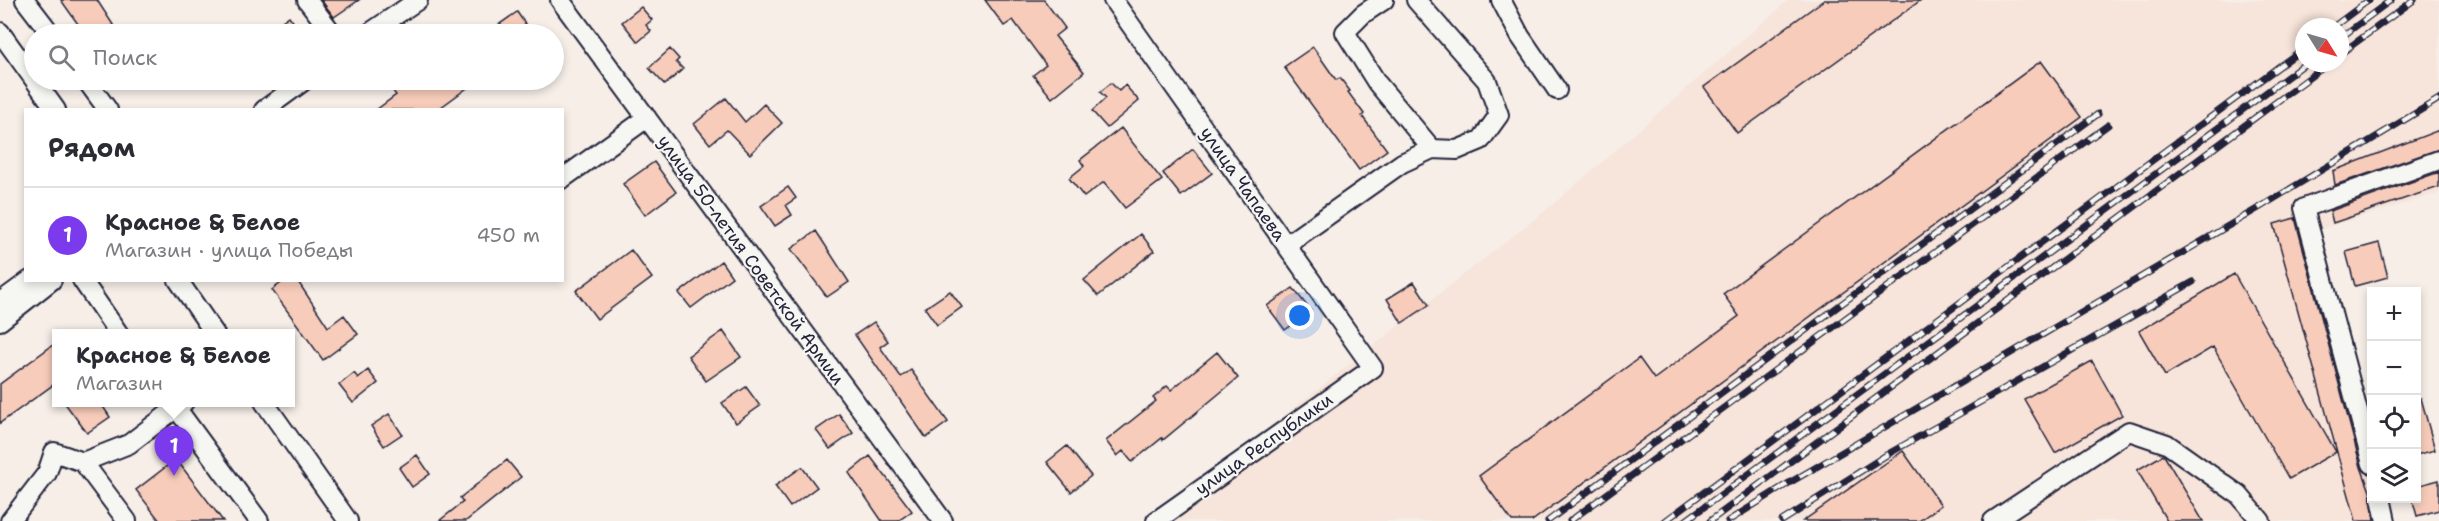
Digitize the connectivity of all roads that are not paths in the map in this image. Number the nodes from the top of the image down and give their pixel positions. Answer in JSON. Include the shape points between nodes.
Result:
{"nodes":[{"id":1,"x":25,"y":0,"type":"edge"},
{"id":2,"x":307,"y":0,"type":"edge"},
{"id":3,"x":418,"y":0,"type":"edge"},
{"id":4,"x":560,"y":0,"type":"edge"},
{"id":5,"x":1113,"y":0,"type":"edge"},
{"id":6,"x":1384,"y":0,"type":"edge"},
{"id":7,"x":1416,"y":0,"type":"edge"},
{"id":8,"x":1501,"y":0,"type":"edge"},
{"id":9,"x":43,"y":24,"type":"edge"},
{"id":10,"x":325,"y":24,"type":"edge"},
{"id":11,"x":383,"y":24,"type":"edge"},
{"id":12,"x":0,"y":32,"type":"edge"},
{"id":13,"x":24,"y":65,"type":"edge"},
{"id":14,"x":42,"y":90,"type":"edge"},
{"id":15,"x":93,"y":90,"type":"edge"},
{"id":16,"x":291,"y":90,"type":"edge"},
{"id":17,"x":1557,"y":90,"type":"dead end"},
{"id":18,"x":55,"y":108,"type":"edge"},
{"id":19,"x":107,"y":108,"type":"edge"},
{"id":20,"x":267,"y":108,"type":"edge"},
{"id":21,"x":647,"y":118,"type":"junction"},
{"id":22,"x":1432,"y":149,"type":"junction"},
{"id":23,"x":2439,"y":160,"type":"edge"},
{"id":24,"x":564,"y":178,"type":"edge"},
{"id":25,"x":1286,"y":244,"type":"junction"},
{"id":26,"x":27,"y":282,"type":"edge"},
{"id":27,"x":49,"y":282,"type":"edge"},
{"id":28,"x":83,"y":282,"type":"edge"},
{"id":29,"x":179,"y":282,"type":"edge"},
{"id":30,"x":0,"y":302,"type":"edge"},
{"id":31,"x":0,"y":321,"type":"edge"},
{"id":32,"x":116,"y":329,"type":"edge"},
{"id":33,"x":212,"y":329,"type":"edge"},
{"id":34,"x":1373,"y":368,"type":"joint"},
{"id":35,"x":173,"y":407,"type":"edge"},
{"id":36,"x":179,"y":407,"type":"edge"},
{"id":37,"x":268,"y":407,"type":"edge"},
{"id":38,"x":2368,"y":449,"type":"edge"},
{"id":39,"x":83,"y":462,"type":"junction"},
{"id":40,"x":2381,"y":503,"type":"edge"},
{"id":41,"x":10,"y":521,"type":"edge"},
{"id":42,"x":127,"y":521,"type":"edge"},
{"id":43,"x":259,"y":521,"type":"edge"},
{"id":44,"x":348,"y":521,"type":"edge"},
{"id":45,"x":943,"y":521,"type":"edge"},
{"id":46,"x":1156,"y":521,"type":"edge"},
{"id":47,"x":1993,"y":521,"type":"edge"},
{"id":48,"x":2261,"y":521,"type":"edge"},
{"id":49,"x":2386,"y":521,"type":"edge"}],
"edges":[{"from":1,"to":9,"type":"street"},
{"from":2,"to":10,"type":"street"},
{"from":3,"to":11,"type":"street"},
{"from":4,"to":21,"type":"street","name":"улица 50-летия Советской Армии"},
{"from":5,"to":25,"type":"street","name":"улица Чапаева"},
{"from":6,"to":22,"type":"street","via":[[1344,32],[1377,83]]},
{"from":7,"to":22,"type":"street","via":[[1487,81],[1499,115],[1481,140],[1457,150]]},
{"from":8,"to":17,"type":"street"},
{"from":12,"to":13,"type":"street"},
{"from":14,"to":18,"type":"street"},
{"from":15,"to":19,"type":"street"},
{"from":16,"to":20,"type":"street"},
{"from":21,"to":24,"type":"street"},
{"from":21,"to":45,"type":"street","name":"улица 50-летия Советской Армии"},
{"from":22,"to":25,"type":"street","via":[[1402,163]]},
{"from":23,"to":38,"type":"street","via":[[2304,208]]},
{"from":25,"to":34,"type":"street","name":"улица Чапаева"},
{"from":26,"to":30,"type":"street"},
{"from":27,"to":31,"type":"street"},
{"from":28,"to":32,"type":"street"},
{"from":29,"to":33,"type":"street"},
{"from":34,"to":46,"type":"street","name":"улица Республики"},
{"from":35,"to":39,"type":"street","via":[[129,444]]},
{"from":36,"to":43,"type":"street"},
{"from":37,"to":44,"type":"street"},
{"from":39,"to":41,"type":"street","via":[[54,452],[47,473]]},
{"from":39,"to":42,"type":"street"},
{"from":40,"to":49,"type":"street"},
{"from":47,"to":48,"type":"street","via":[[2130,431],[2167,444],[2239,495]]}]}
